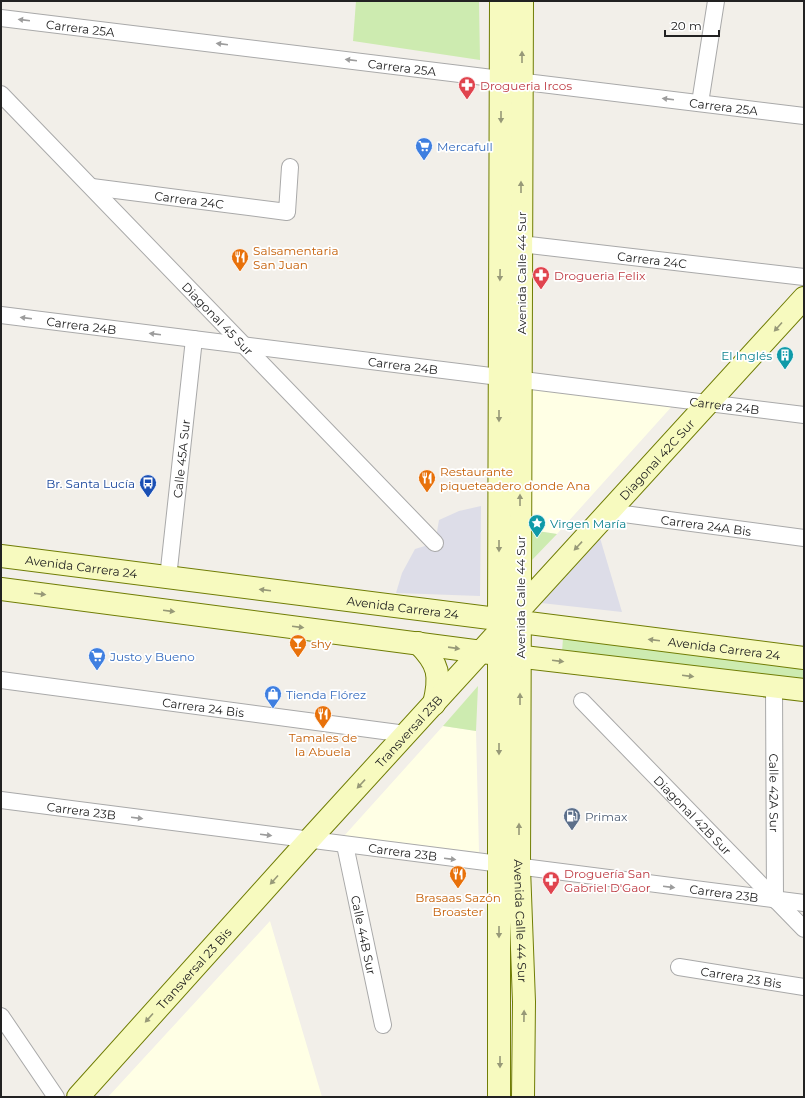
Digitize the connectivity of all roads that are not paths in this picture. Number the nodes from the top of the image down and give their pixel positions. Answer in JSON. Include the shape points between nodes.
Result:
{"nodes":[{"id":1,"x":501,"y":1,"type":"edge"},
{"id":2,"x":522,"y":1,"type":"edge"},
{"id":3,"x":716,"y":1,"type":"edge"},
{"id":4,"x":1,"y":18,"type":"edge"},
{"id":5,"x":511,"y":79,"type":"junction"},
{"id":6,"x":1,"y":94,"type":"edge"},
{"id":7,"x":700,"y":103,"type":"junction"},
{"id":8,"x":804,"y":116,"type":"edge"},
{"id":9,"x":290,"y":167,"type":"dead end"},
{"id":10,"x":92,"y":187,"type":"junction"},
{"id":11,"x":511,"y":243,"type":"junction"},
{"id":12,"x":804,"y":278,"type":"edge"},
{"id":13,"x":804,"y":298,"type":"edge"},
{"id":14,"x":1,"y":315,"type":"edge"},
{"id":15,"x":194,"y":339,"type":"junction"},
{"id":16,"x":244,"y":345,"type":"junction"},
{"id":17,"x":499,"y":377,"type":"junction"},
{"id":18,"x":521,"y":380,"type":"junction"},
{"id":19,"x":708,"y":404,"type":"junction"},
{"id":20,"x":804,"y":415,"type":"edge"},
{"id":21,"x":609,"y":512,"type":"junction"},
{"id":22,"x":804,"y":538,"type":"edge"},
{"id":23,"x":435,"y":543,"type":"dead end"},
{"id":24,"x":1,"y":556,"type":"edge"},
{"id":25,"x":168,"y":578,"type":"junction"},
{"id":26,"x":1,"y":589,"type":"edge"},
{"id":27,"x":506,"y":633,"type":"junction"},
{"id":28,"x":418,"y":643,"type":"junction"},
{"id":29,"x":804,"y":658,"type":"edge"},
{"id":30,"x":1,"y":680,"type":"edge"},
{"id":31,"x":774,"y":686,"type":"junction"},
{"id":32,"x":804,"y":690,"type":"edge"},
{"id":33,"x":582,"y":701,"type":"dead end"},
{"id":34,"x":434,"y":704,"type":"junction"},
{"id":35,"x":406,"y":734,"type":"junction"},
{"id":36,"x":1,"y":800,"type":"edge"},
{"id":37,"x":309,"y":840,"type":"junction"},
{"id":38,"x":345,"y":845,"type":"junction"},
{"id":39,"x":509,"y":867,"type":"junction"},
{"id":40,"x":776,"y":900,"type":"junction"},
{"id":41,"x":804,"y":903,"type":"edge"},
{"id":42,"x":804,"y":929,"type":"edge"},
{"id":43,"x":679,"y":967,"type":"dead end"},
{"id":44,"x":804,"y":987,"type":"edge"},
{"id":45,"x":1,"y":1016,"type":"edge"},
{"id":46,"x":383,"y":1025,"type":"dead end"},
{"id":47,"x":56,"y":1097,"type":"edge"},
{"id":48,"x":78,"y":1097,"type":"edge"},
{"id":49,"x":499,"y":1097,"type":"edge"},
{"id":50,"x":523,"y":1097,"type":"edge"}],
"edges":[{"from":1,"to":5,"type":"main road","name":"Avenida Calle 44 Sur"},
{"from":5,"to":2,"type":"main road","name":"Avenida Calle 44 Sur","one_way":true},
{"from":3,"to":7,"type":"street"},
{"from":5,"to":4,"type":"street","name":"Carrera 25A","one_way":true},
{"from":7,"to":5,"type":"street","name":"Carrera 25A","one_way":true},
{"from":5,"to":11,"type":"main road","name":"Avenida Calle 44 Sur"},
{"from":6,"to":10,"type":"street","name":"Diagonal 45 Sur"},
{"from":7,"to":8,"type":"street","name":"Carrera 25A"},
{"from":9,"to":10,"type":"street","name":"Carrera 24C","via":[[286,212]]},
{"from":10,"to":16,"type":"street","name":"Diagonal 45 Sur"},
{"from":11,"to":12,"type":"street","name":"Carrera 24C"},
{"from":11,"to":17,"type":"main road","name":"Avenida Calle 44 Sur","one_way":true},
{"from":11,"to":18,"type":"main road","name":"Avenida Calle 44 Sur"},
{"from":13,"to":19,"type":"main road","name":"Diagonal 42C Sur","one_way":true},
{"from":15,"to":14,"type":"street","name":"Carrera 24B","one_way":true},
{"from":15,"to":16,"type":"street","name":"Carrera 24B"},
{"from":15,"to":25,"type":"street","name":"Calle 45A Sur"},
{"from":16,"to":17,"type":"street","name":"Carrera 24B"},
{"from":16,"to":23,"type":"street","name":"Diagonal 45 Sur"},
{"from":17,"to":18,"type":"street","name":"Carrera 24B"},
{"from":17,"to":27,"type":"main road","name":"Avenida Calle 44 Sur","one_way":true},
{"from":18,"to":19,"type":"street","name":"Carrera 24B"},
{"from":27,"to":18,"type":"main road","name":"Avenida Calle 44 Sur","one_way":true},
{"from":19,"to":20,"type":"street","name":"Carrera 24B"},
{"from":19,"to":21,"type":"main road","name":"Diagonal 42C Sur"},
{"from":21,"to":22,"type":"street","name":"Carrera 24A Bis"},
{"from":21,"to":27,"type":"main road","name":"Diagonal 42C Sur","one_way":true},
{"from":24,"to":25,"type":"main road","name":"Avenida Carrera 24"},
{"from":27,"to":25,"type":"main road","name":"Avenida Carrera 24","one_way":true},
{"from":26,"to":28,"type":"main road","name":"Avenida Carrera 24","one_way":true},
{"from":28,"to":27,"type":"main road","name":"Avenida Carrera 24","one_way":true},
{"from":29,"to":27,"type":"main road","name":"Avenida Carrera 24","one_way":true},
{"from":27,"to":31,"type":"main road","name":"Avenida Carrera 24","one_way":true},
{"from":27,"to":34,"type":"main road","name":"Transversal 23B"},
{"from":27,"to":39,"type":"main road","name":"Avenida Calle 44 Sur"},
{"from":28,"to":34,"type":"main road","via":[[436,666],[438,677]]},
{"from":30,"to":35,"type":"street","name":"Carrera 24 Bis"},
{"from":31,"to":32,"type":"main road","name":"Avenida Carrera 24"},
{"from":31,"to":40,"type":"street","name":"Calle 42A Sur"},
{"from":33,"to":40,"type":"street","name":"Diagonal 42B Sur"},
{"from":34,"to":35,"type":"main road","name":"Transversal 23B"},
{"from":35,"to":37,"type":"main road","name":"Transversal 23B","one_way":true},
{"from":36,"to":37,"type":"street","name":"Carrera 23B","one_way":true},
{"from":37,"to":38,"type":"street","name":"Carrera 23B"},
{"from":37,"to":48,"type":"main road","name":"Transversal 23 Bis","one_way":true},
{"from":38,"to":39,"type":"street","name":"Carrera 23B","one_way":true},
{"from":38,"to":46,"type":"street","name":"Calle 44B Sur"},
{"from":39,"to":40,"type":"street","name":"Carrera 23B","one_way":true},
{"from":39,"to":49,"type":"main road","name":"Avenida Calle 44 Sur","one_way":true},
{"from":50,"to":39,"type":"main road","name":"Avenida Calle 44 Sur","one_way":true,"via":[[524,1002]]},
{"from":40,"to":41,"type":"street","name":"Carrera 23B"},
{"from":40,"to":42,"type":"street","name":"Diagonal 42B Sur"},
{"from":43,"to":44,"type":"street","name":"Carrera 23 Bis"},
{"from":45,"to":47,"type":"street"}]}
